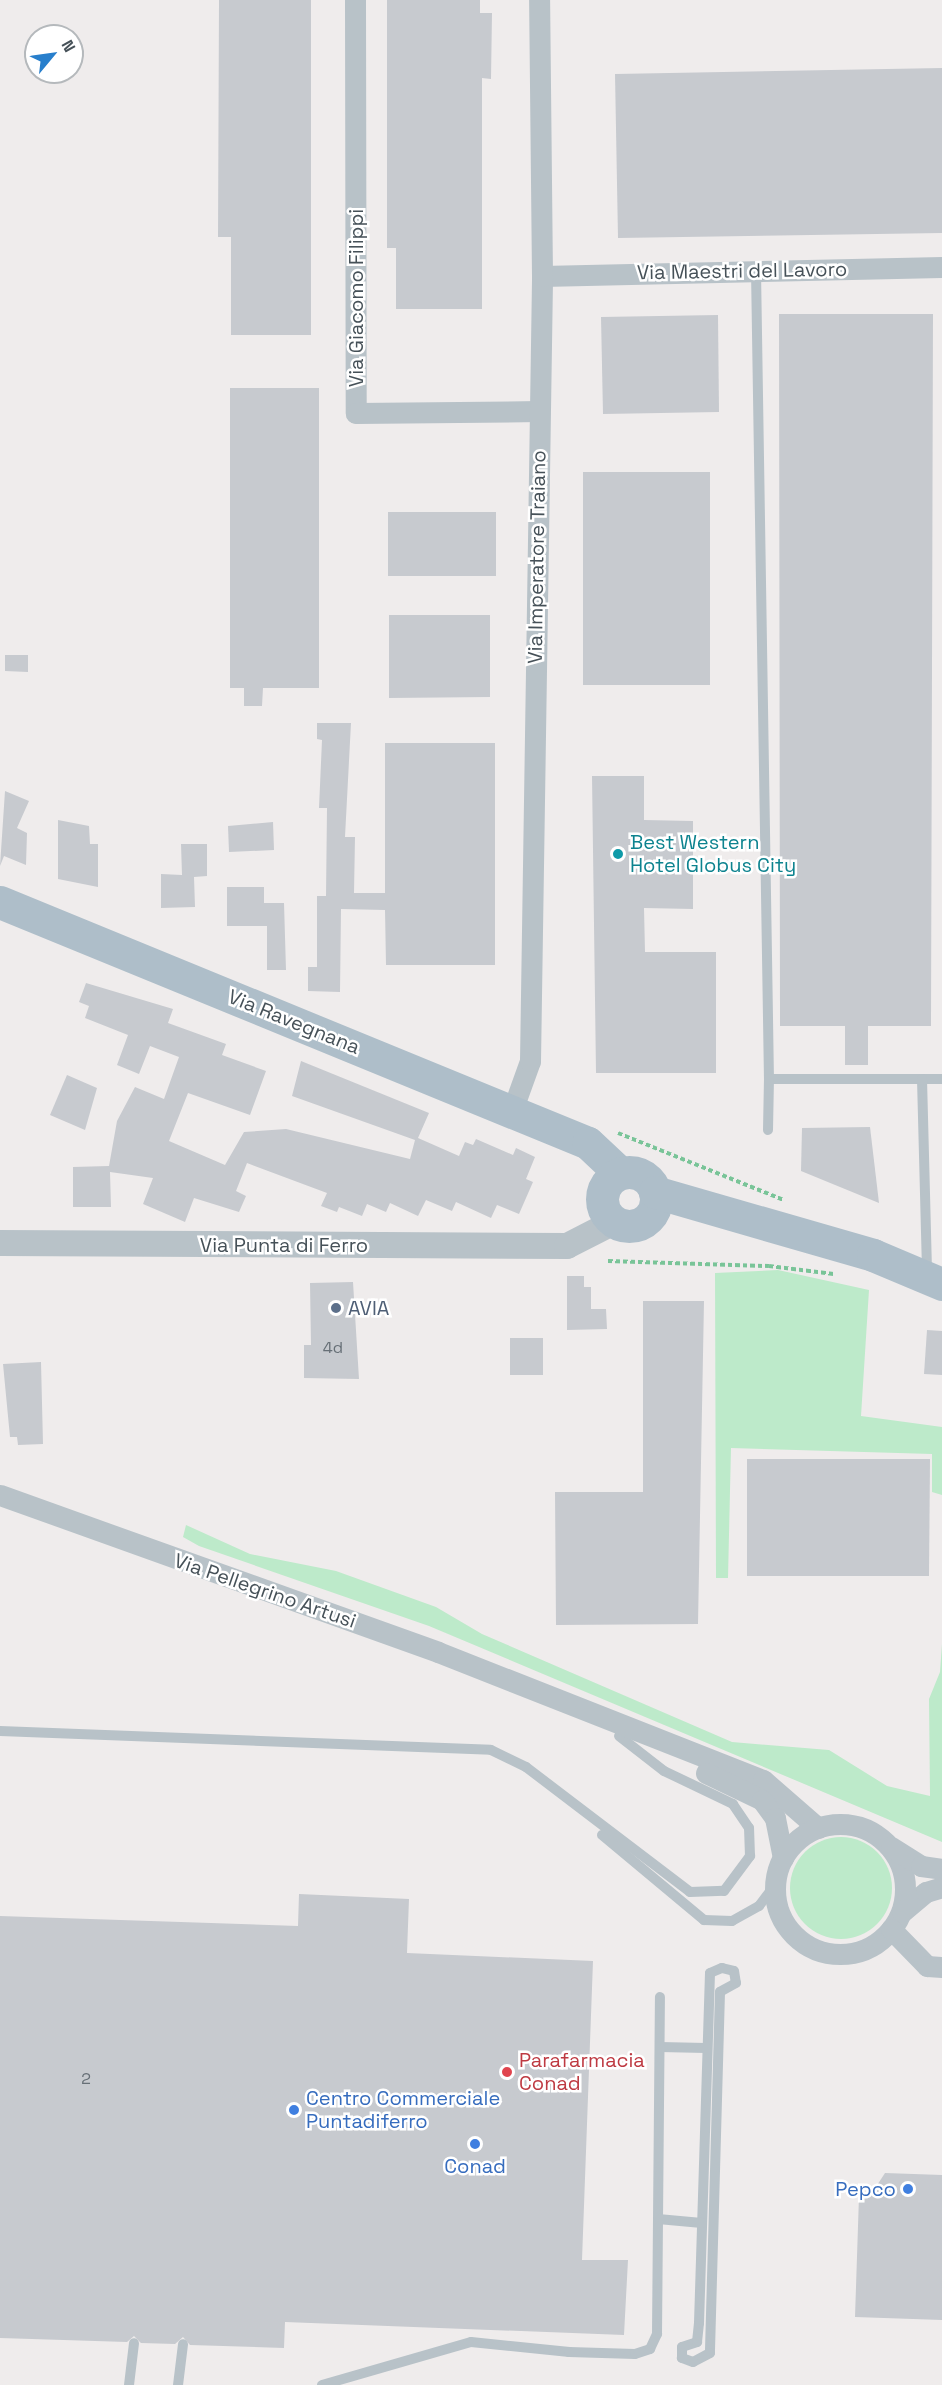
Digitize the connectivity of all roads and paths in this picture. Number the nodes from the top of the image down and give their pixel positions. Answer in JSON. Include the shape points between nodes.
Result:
{"nodes":[{"id":1,"x":355,"y":0,"type":"edge"},
{"id":2,"x":538,"y":0,"type":"edge"},
{"id":3,"x":942,"y":267,"type":"edge"},
{"id":4,"x":756,"y":271,"type":"junction"},
{"id":5,"x":542,"y":276,"type":"junction"},
{"id":6,"x":539,"y":411,"type":"junction"},
{"id":7,"x":0,"y":902,"type":"edge"},
{"id":8,"x":942,"y":1078,"type":"edge"},
{"id":9,"x":768,"y":1079,"type":"junction"},
{"id":10,"x":922,"y":1079,"type":"junction"},
{"id":11,"x":512,"y":1111,"type":"junction"},
{"id":12,"x":768,"y":1130,"type":"dead end"},
{"id":13,"x":612,"y":1196,"type":"junction"},
{"id":14,"x":654,"y":1202,"type":"junction"},
{"id":15,"x":0,"y":1243,"type":"edge"},
{"id":16,"x":608,"y":1261,"type":"dead end"},
{"id":17,"x":841,"y":1275,"type":"dead end"},
{"id":18,"x":934,"y":1280,"type":"edge"},
{"id":19,"x":0,"y":1495,"type":"edge"},
{"id":20,"x":529,"y":1690,"type":"junction"},
{"id":21,"x":0,"y":1731,"type":"edge"},
{"id":22,"x":619,"y":1736,"type":"junction"},
{"id":23,"x":556,"y":1791,"type":"junction"},
{"id":24,"x":818,"y":1827,"type":"junction"},
{"id":25,"x":889,"y":1846,"type":"junction"},
{"id":26,"x":783,"y":1858,"type":"junction"},
{"id":27,"x":942,"y":1869,"type":"edge"},
{"id":28,"x":775,"y":1885,"type":"junction"},
{"id":29,"x":942,"y":1887,"type":"edge"},
{"id":30,"x":897,"y":1920,"type":"junction"},
{"id":31,"x":942,"y":1967,"type":"edge"},
{"id":32,"x":660,"y":1997,"type":"dead end"},
{"id":33,"x":660,"y":2047,"type":"junction"},
{"id":34,"x":706,"y":2048,"type":"junction"},
{"id":35,"x":658,"y":2219,"type":"junction"},
{"id":36,"x":702,"y":2223,"type":"junction"},
{"id":37,"x":134,"y":2343,"type":"dead end"},
{"id":38,"x":183,"y":2344,"type":"dead end"},
{"id":39,"x":129,"y":2385,"type":"edge"},
{"id":40,"x":178,"y":2385,"type":"edge"},
{"id":41,"x":322,"y":2385,"type":"edge"}],
"edges":[{"from":1,"to":6,"type":"street","name":"Via Giacomo Filippi","via":[[356,413]]},
{"from":2,"to":5,"type":"street","name":"Via Imperatore Traiano"},
{"from":3,"to":4,"type":"street","name":"Via Maestri del Lavoro"},
{"from":4,"to":5,"type":"street","name":"Via Maestri del Lavoro"},
{"from":4,"to":9,"type":"lane"},
{"from":5,"to":6,"type":"street","name":"Via Imperatore Traiano"},
{"from":6,"to":11,"type":"street","name":"Via Imperatore Traiano","via":[[530,1061]]},
{"from":7,"to":11,"type":"main road","name":"Via Ravegnana"},
{"from":8,"to":10,"type":"lane"},
{"from":9,"to":10,"type":"lane"},
{"from":9,"to":12,"type":"lane"},
{"from":10,"to":18,"type":"lane"},
{"from":11,"to":13,"type":"main road","name":"Via Ravegnana","via":[[588,1143]]},
{"from":13,"to":14,"type":"main road","via":[[645,1177]]},
{"from":13,"to":14,"type":"main road","via":[[631,1226]]},
{"from":13,"to":15,"type":"street","name":"Via Punta di Ferro","via":[[567,1246]]},
{"from":14,"to":18,"type":"main road","via":[[873,1255]]},
{"from":16,"to":17,"type":"path","via":[[769,1266]]},
{"from":19,"to":20,"type":"street","name":"Via Pellegrino Artusi","via":[[438,1652]]},
{"from":20,"to":22,"type":"street"},
{"from":20,"to":24,"type":"street","via":[[763,1780]]},
{"from":21,"to":23,"type":"lane","via":[[491,1749],[508,1755]]},
{"from":22,"to":23,"type":"lane","via":[[664,1771],[733,1804],[752,1842],[735,1882],[715,1895],[690,1892]]},
{"from":22,"to":26,"type":"street","via":[[752,1792],[775,1818]]},
{"from":23,"to":28,"type":"lane","via":[[649,1878],[704,1920],[732,1921],[759,1906]]},
{"from":24,"to":25,"type":"street","via":[[848,1824]]},
{"from":24,"to":26,"type":"street"},
{"from":25,"to":27,"type":"street","via":[[921,1866]]},
{"from":25,"to":30,"type":"street","via":[[905,1877]]},
{"from":26,"to":28,"type":"street"},
{"from":28,"to":30,"type":"street","via":[[784,1922],[813,1948],[853,1953]]},
{"from":29,"to":30,"type":"street","via":[[910,1901]]},
{"from":30,"to":31,"type":"street","via":[[927,1966]]},
{"from":32,"to":33,"type":"lane"},
{"from":33,"to":34,"type":"lane"},
{"from":33,"to":35,"type":"lane"},
{"from":34,"to":36,"type":"lane"},
{"from":34,"to":36,"type":"lane","via":[[710,1973],[734,1971],[736,1983],[720,1992],[710,2353],[693,2362],[682,2358],[682,2348],[697,2342]]},
{"from":35,"to":36,"type":"lane"},
{"from":35,"to":41,"type":"lane","via":[[657,2334],[650,2349],[635,2354],[569,2352],[471,2342]]},
{"from":37,"to":39,"type":"lane"},
{"from":38,"to":40,"type":"lane"}]}
